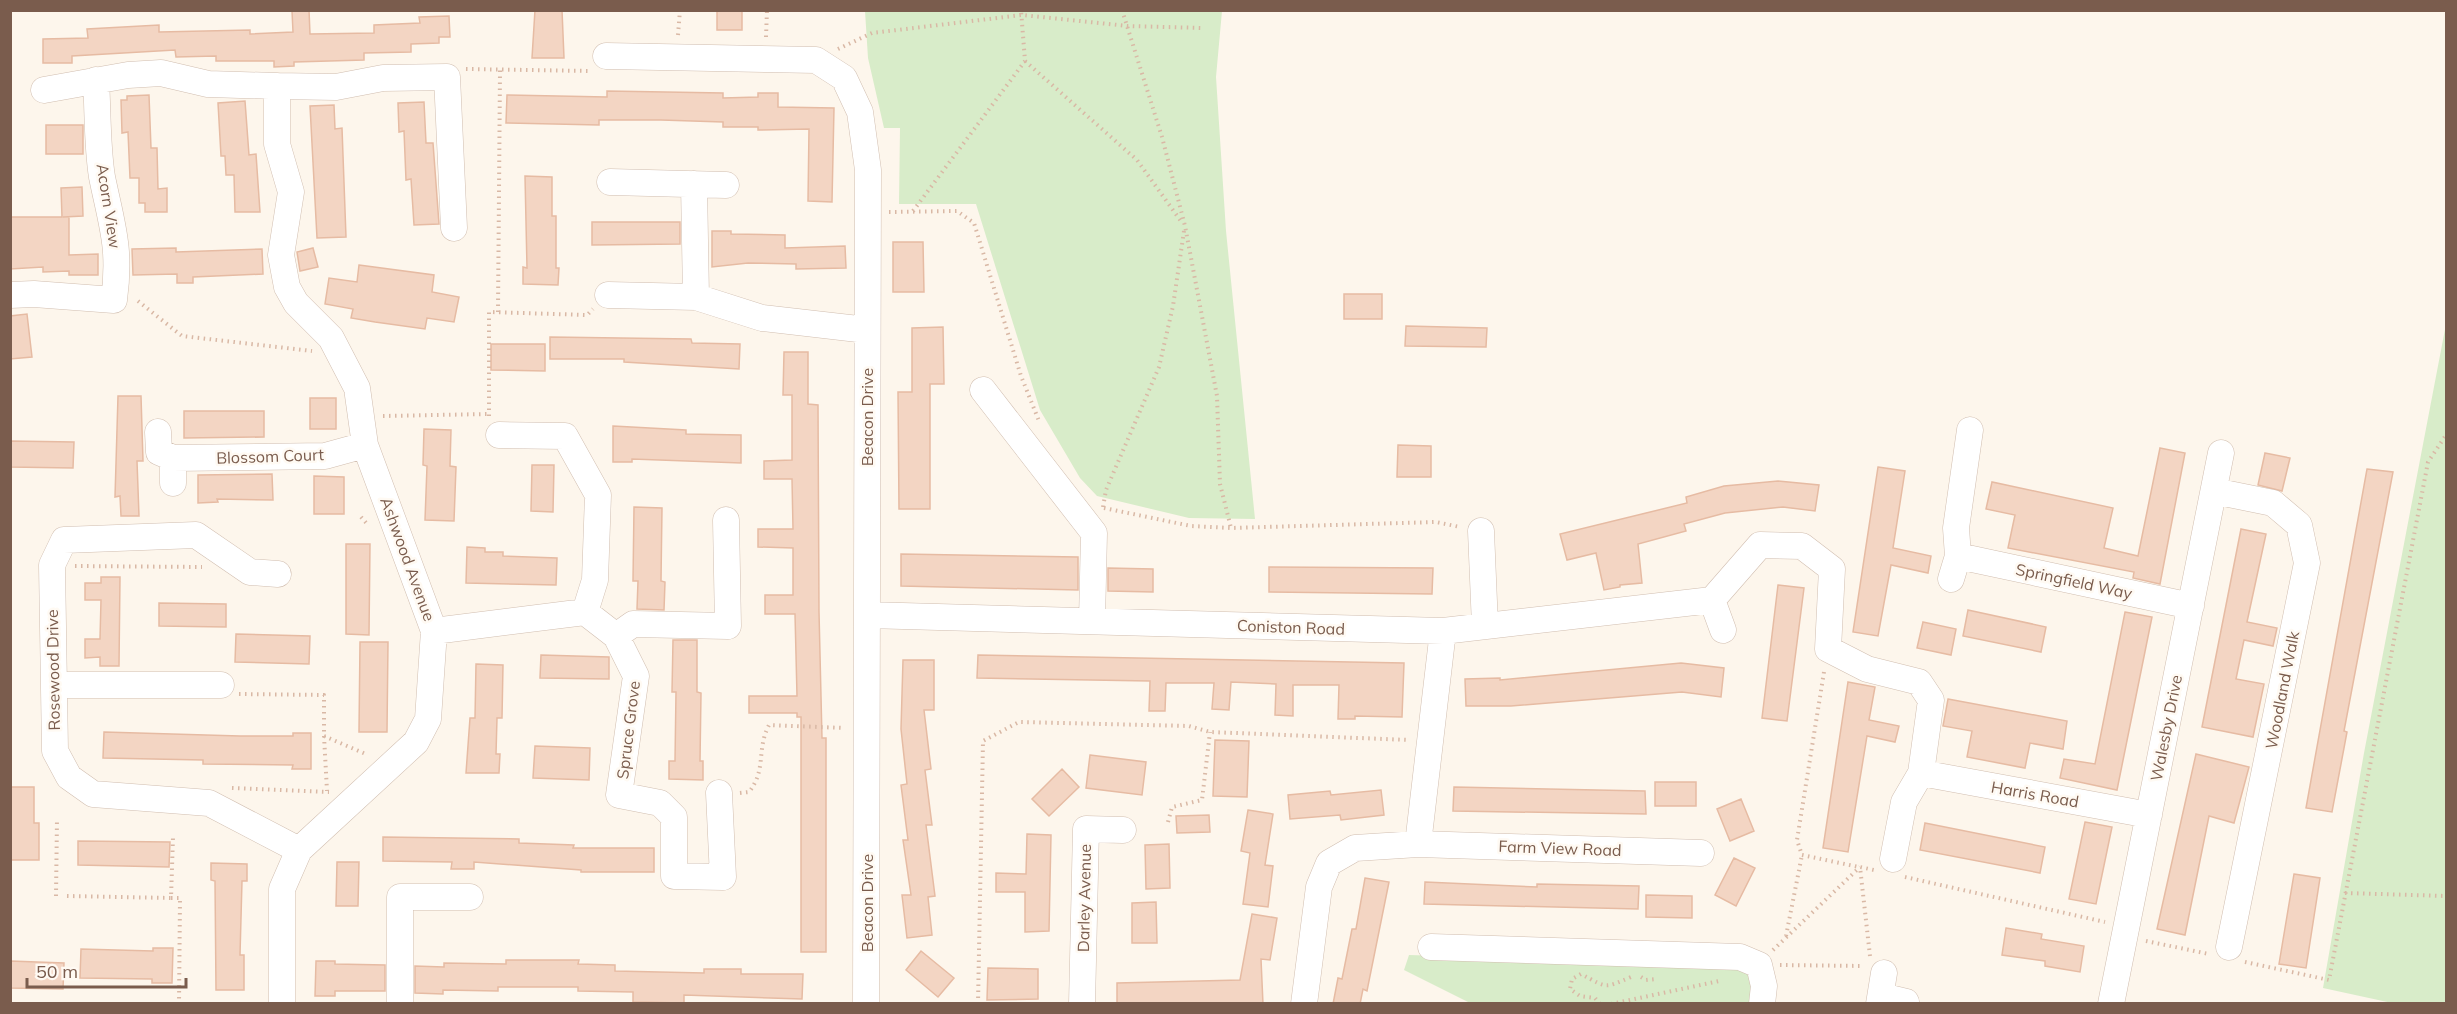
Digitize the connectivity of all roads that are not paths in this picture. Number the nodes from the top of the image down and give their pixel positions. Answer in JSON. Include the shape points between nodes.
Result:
{"nodes":[{"id":1,"x":606,"y":56,"type":"road end"},
{"id":2,"x":96,"y":80,"type":"junction"},
{"id":3,"x":277,"y":86,"type":"junction"},
{"id":4,"x":44,"y":90,"type":"dead end"},
{"id":5,"x":610,"y":182,"type":"dead end"},
{"id":6,"x":694,"y":184,"type":"junction"},
{"id":7,"x":726,"y":185,"type":"dead end"},
{"id":8,"x":454,"y":228,"type":"dead end"},
{"id":9,"x":10,"y":295,"type":"edge"},
{"id":10,"x":608,"y":295,"type":"road end"},
{"id":11,"x":696,"y":297,"type":"junction"},
{"id":12,"x":867,"y":330,"type":"junction"},
{"id":13,"x":983,"y":390,"type":"dead end"},
{"id":14,"x":493,"y":425,"type":"road end"},
{"id":15,"x":1970,"y":430,"type":"dead end"},
{"id":16,"x":159,"y":432,"type":"dead end"},
{"id":17,"x":365,"y":445,"type":"junction"},
{"id":18,"x":2221,"y":453,"type":"dead end"},
{"id":19,"x":2214,"y":491,"type":"junction"},
{"id":20,"x":726,"y":520,"type":"dead end"},
{"id":21,"x":1480,"y":531,"type":"road end"},
{"id":22,"x":278,"y":574,"type":"dead end"},
{"id":23,"x":1712,"y":600,"type":"junction"},
{"id":24,"x":2191,"y":606,"type":"junction"},
{"id":25,"x":585,"y":612,"type":"junction"},
{"id":26,"x":867,"y":615,"type":"junction"},
{"id":27,"x":1092,"y":621,"type":"junction"},
{"id":28,"x":1485,"y":626,"type":"junction"},
{"id":29,"x":1723,"y":630,"type":"dead end"},
{"id":30,"x":434,"y":631,"type":"junction"},
{"id":31,"x":1443,"y":631,"type":"junction"},
{"id":32,"x":616,"y":636,"type":"junction"},
{"id":33,"x":54,"y":685,"type":"junction"},
{"id":34,"x":221,"y":685,"type":"road end"},
{"id":35,"x":1921,"y":773,"type":"junction"},
{"id":36,"x":719,"y":793,"type":"road end"},
{"id":37,"x":2149,"y":815,"type":"junction"},
{"id":38,"x":1123,"y":830,"type":"dead end"},
{"id":39,"x":1419,"y":844,"type":"junction"},
{"id":40,"x":299,"y":850,"type":"junction"},
{"id":41,"x":1701,"y":853,"type":"dead end"},
{"id":42,"x":1891,"y":869,"type":"road end"},
{"id":43,"x":470,"y":897,"type":"dead end"},
{"id":44,"x":1431,"y":947,"type":"dead end"},
{"id":45,"x":2228,"y":955,"type":"road end"},
{"id":46,"x":1881,"y":991,"type":"edge"},
{"id":47,"x":1906,"y":1002,"type":"dead end"},
{"id":48,"x":282,"y":1004,"type":"edge"},
{"id":49,"x":400,"y":1004,"type":"edge"},
{"id":50,"x":866,"y":1004,"type":"edge"},
{"id":51,"x":1082,"y":1004,"type":"edge"},
{"id":52,"x":1304,"y":1004,"type":"edge"},
{"id":53,"x":1762,"y":1004,"type":"edge"},
{"id":54,"x":2111,"y":1004,"type":"edge"}],
"edges":[{"from":1,"to":12,"type":"street","name":"Beacon Drive","via":[[816,60],[844,78],[860,112],[868,170]]},
{"from":2,"to":3,"type":"street","via":[[161,74],[208,84]]},
{"from":2,"to":4,"type":"street"},
{"from":2,"to":9,"type":"street","name":"Acorn View","via":[[102,176],[113,219],[118,266],[114,300]]},
{"from":3,"to":8,"type":"street","via":[[336,87],[383,78],[447,77]]},
{"from":3,"to":17,"type":"street","name":"Ashwood Avenue","via":[[277,144],[291,192],[281,255],[287,287],[296,303],[331,338],[357,388]]},
{"from":5,"to":6,"type":"street"},
{"from":6,"to":7,"type":"street"},
{"from":6,"to":11,"type":"street"},
{"from":10,"to":11,"type":"street"},
{"from":11,"to":12,"type":"street","via":[[762,318]]},
{"from":12,"to":26,"type":"street","name":"Beacon Drive"},
{"from":13,"to":27,"type":"street","via":[[1094,533]]},
{"from":14,"to":25,"type":"street","via":[[565,436],[598,495],[595,580]]},
{"from":15,"to":24,"type":"street","name":"Springfield Way","via":[[1956,528],[1955,568]]},
{"from":16,"to":17,"type":"street","name":"Blossom Court","via":[[159,452],[173,470],[325,456]]},
{"from":17,"to":30,"type":"street","name":"Ashwood Avenue"},
{"from":18,"to":19,"type":"street","name":"Walesby Drive"},
{"from":19,"to":24,"type":"street","name":"Walesby Drive"},
{"from":19,"to":45,"type":"street","name":"Woodland Walk","via":[[2273,503],[2299,525],[2307,564]]},
{"from":20,"to":32,"type":"street","via":[[728,626],[633,624]]},
{"from":21,"to":28,"type":"street"},
{"from":22,"to":33,"type":"street","name":"Rosewood Drive","via":[[250,572],[196,535],[64,540],[52,565]]},
{"from":23,"to":28,"type":"street","name":"Coniston Road"},
{"from":23,"to":29,"type":"street"},
{"from":23,"to":35,"type":"street","via":[[1760,545],[1802,546],[1832,569],[1828,649],[1867,669],[1919,682],[1931,700]]},
{"from":24,"to":37,"type":"street","name":"Walesby Drive"},
{"from":25,"to":30,"type":"street"},
{"from":25,"to":32,"type":"street","name":"Spruce Grove"},
{"from":26,"to":27,"type":"street","name":"Coniston Road"},
{"from":26,"to":50,"type":"street","name":"Beacon Drive"},
{"from":27,"to":31,"type":"street","name":"Coniston Road"},
{"from":28,"to":31,"type":"street","name":"Coniston Road"},
{"from":30,"to":40,"type":"street","name":"Ashwood Avenue","via":[[428,719],[416,742]]},
{"from":31,"to":39,"type":"street"},
{"from":32,"to":36,"type":"street","name":"Spruce Grove","via":[[636,676],[619,795],[660,804],[674,818],[674,876],[723,877]]},
{"from":33,"to":34,"type":"street"},
{"from":33,"to":40,"type":"street","name":"Rosewood Drive","via":[[55,751],[69,777],[93,794],[208,803]]},
{"from":35,"to":37,"type":"street","name":"Harris Road"},
{"from":35,"to":42,"type":"street","via":[[1904,802]]},
{"from":37,"to":54,"type":"street","name":"Walesby Drive"},
{"from":38,"to":51,"type":"street","name":"Darley Avenue","via":[[1086,829]]},
{"from":39,"to":41,"type":"street","name":"Farm View Road"},
{"from":39,"to":52,"type":"street","name":"Farm View Road","via":[[1355,848],[1329,863],[1319,888]]},
{"from":40,"to":48,"type":"street","name":"Ashwood Avenue","via":[[282,889]]},
{"from":43,"to":49,"type":"street","via":[[400,897]]},
{"from":44,"to":53,"type":"street","via":[[1740,957],[1758,965],[1764,987]]},
{"from":46,"to":47,"type":"street"}]}
